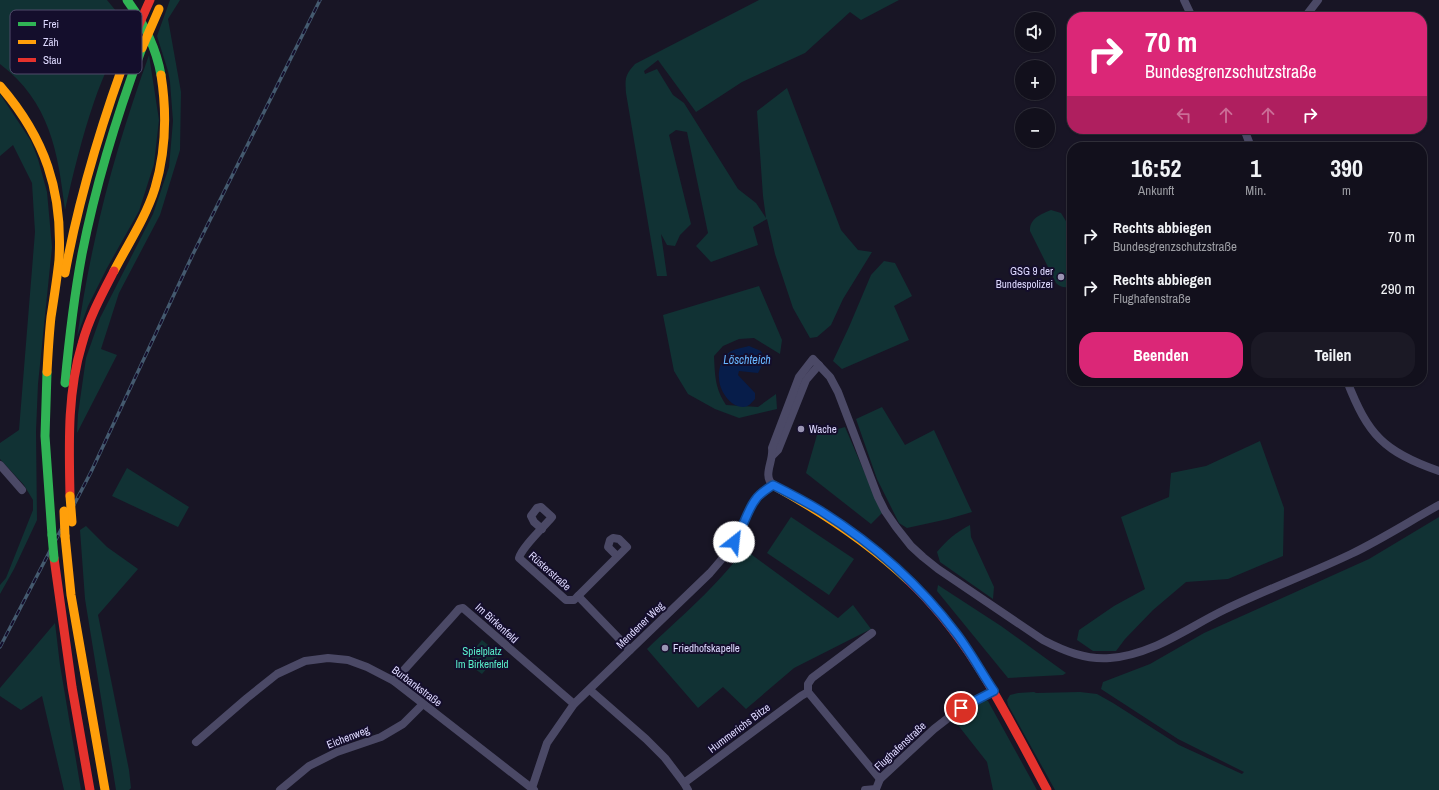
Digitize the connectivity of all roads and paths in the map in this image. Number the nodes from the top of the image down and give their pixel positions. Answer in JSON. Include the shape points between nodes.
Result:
{"nodes":[{"id":1,"x":127,"y":0,"type":"edge"},
{"id":2,"x":150,"y":0,"type":"edge"},
{"id":3,"x":164,"y":0,"type":"edge"},
{"id":4,"x":1184,"y":0,"type":"edge"},
{"id":5,"x":1318,"y":0,"type":"edge"},
{"id":6,"x":134,"y":10,"type":"edge"},
{"id":7,"x":1190,"y":12,"type":"edge"},
{"id":8,"x":1309,"y":12,"type":"edge"},
{"id":9,"x":142,"y":18,"type":"edge"},
{"id":10,"x":142,"y":21,"type":"edge"},
{"id":11,"x":142,"y":48,"type":"edge"},
{"id":12,"x":119,"y":74,"type":"edge"},
{"id":13,"x":132,"y":74,"type":"edge"},
{"id":14,"x":0,"y":86,"type":"edge"},
{"id":15,"x":1349,"y":386,"type":"edge"},
{"id":16,"x":0,"y":465,"type":"edge"},
{"id":17,"x":1439,"y":471,"type":"edge"},
{"id":18,"x":48,"y":483,"type":"junction"},
{"id":19,"x":773,"y":485,"type":"junction"},
{"id":20,"x":22,"y":490,"type":"dead end"},
{"id":21,"x":67,"y":494,"type":"junction"},
{"id":22,"x":1439,"y":505,"type":"edge"},
{"id":23,"x":542,"y":529,"type":"dead end"},
{"id":24,"x":617,"y":556,"type":"dead end"},
{"id":25,"x":578,"y":596,"type":"junction"},
{"id":26,"x":872,"y":633,"type":"dead end"},
{"id":27,"x":79,"y":642,"type":"junction"},
{"id":28,"x":630,"y":650,"type":"junction"},
{"id":29,"x":394,"y":681,"type":"junction"},
{"id":30,"x":590,"y":690,"type":"junction"},
{"id":31,"x":994,"y":691,"type":"junction"},
{"id":32,"x":808,"y":692,"type":"junction"},
{"id":33,"x":423,"y":704,"type":"junction"},
{"id":34,"x":574,"y":704,"type":"junction"},
{"id":35,"x":196,"y":742,"type":"dead end"},
{"id":36,"x":880,"y":779,"type":"junction"},
{"id":37,"x":686,"y":786,"type":"edge"},
{"id":38,"x":533,"y":789,"type":"edge"},
{"id":39,"x":876,"y":789,"type":"edge"},
{"id":40,"x":90,"y":790,"type":"edge"},
{"id":41,"x":106,"y":790,"type":"edge"},
{"id":42,"x":280,"y":790,"type":"edge"},
{"id":43,"x":865,"y":790,"type":"edge"},
{"id":44,"x":1047,"y":790,"type":"edge"}],
"edges":[{"from":1,"to":6,"type":"main road"},
{"from":2,"to":9,"type":"main road","bridge":true},
{"from":3,"to":11,"type":"main road","bridge":true},
{"from":4,"to":7,"type":"street"},
{"from":5,"to":8,"type":"street"},
{"from":10,"to":21,"type":"main road","via":[[162,81],[165,120],[163,155],[157,182],[147,208],[92,315],[82,342],[74,376],[70,479]]},
{"from":12,"to":18,"type":"main road","bridge":true,"via":[[86,176],[69,250],[53,363]]},
{"from":13,"to":21,"type":"main road","bridge":true,"via":[[100,172],[73,303],[63,413],[62,469]]},
{"from":14,"to":18,"type":"main road","via":[[31,130],[52,178],[56,197],[58,269],[48,356],[45,420]]},
{"from":15,"to":17,"type":"street","via":[[1360,412],[1385,445],[1408,459]]},
{"from":16,"to":20,"type":"street"},
{"from":18,"to":40,"type":"main road","bridge":true,"via":[[54,558]]},
{"from":19,"to":22,"type":"street","via":[[768,476],[772,448],[816,362],[830,377],[838,392],[878,497],[891,520],[911,546],[938,569],[1043,640],[1079,655],[1110,658],[1146,650],[1240,602],[1350,554]]},
{"from":19,"to":28,"type":"street","name":"Mendener Weg","via":[[753,503],[728,552],[710,573]]},
{"from":19,"to":31,"type":"main road","via":[[823,512],[912,583],[944,618]]},
{"from":21,"to":27,"type":"main road","bridge":true,"via":[[78,593]]},
{"from":21,"to":27,"type":"main road","bridge":true,"via":[[64,510],[65,536]]},
{"from":23,"to":25,"type":"street","name":"Rüsterstraße","via":[[519,558],[566,600],[574,600]]},
{"from":24,"to":25,"type":"street","name":"Rüsterstraße"},
{"from":25,"to":28,"type":"street","name":"Rüsterstraße"},
{"from":26,"to":32,"type":"street","via":[[812,678],[808,684]]},
{"from":27,"to":41,"type":"main road"},
{"from":28,"to":30,"type":"street","name":"Mendener Weg"},
{"from":29,"to":33,"type":"street","name":"Burbankstraße"},
{"from":29,"to":34,"type":"street","name":"Im Birkenfeld","via":[[459,609],[463,608]]},
{"from":29,"to":35,"type":"street","name":"Burbankstraße","via":[[348,660],[328,658],[305,661],[277,674]]},
{"from":30,"to":34,"type":"street","name":"Mendener Weg"},
{"from":30,"to":37,"type":"street","name":"Hummerichs Bitze","via":[[646,739],[665,758]]},
{"from":31,"to":36,"type":"street","name":"Flughafenstraße","via":[[961,708],[934,729]]},
{"from":31,"to":44,"type":"main road"},
{"from":32,"to":36,"type":"street"},
{"from":32,"to":37,"type":"street","name":"Hummerichs Bitze"},
{"from":33,"to":38,"type":"street","name":"Burbankstraße"},
{"from":33,"to":42,"type":"street","name":"Eichenweg","via":[[403,724],[382,737],[337,752],[309,766]]},
{"from":34,"to":38,"type":"street","name":"Mendener Weg","via":[[547,743]]},
{"from":36,"to":39,"type":"street","name":"Flughafenstraße"},
{"from":39,"to":43,"type":"street","name":"Flughafenstraße"}]}
